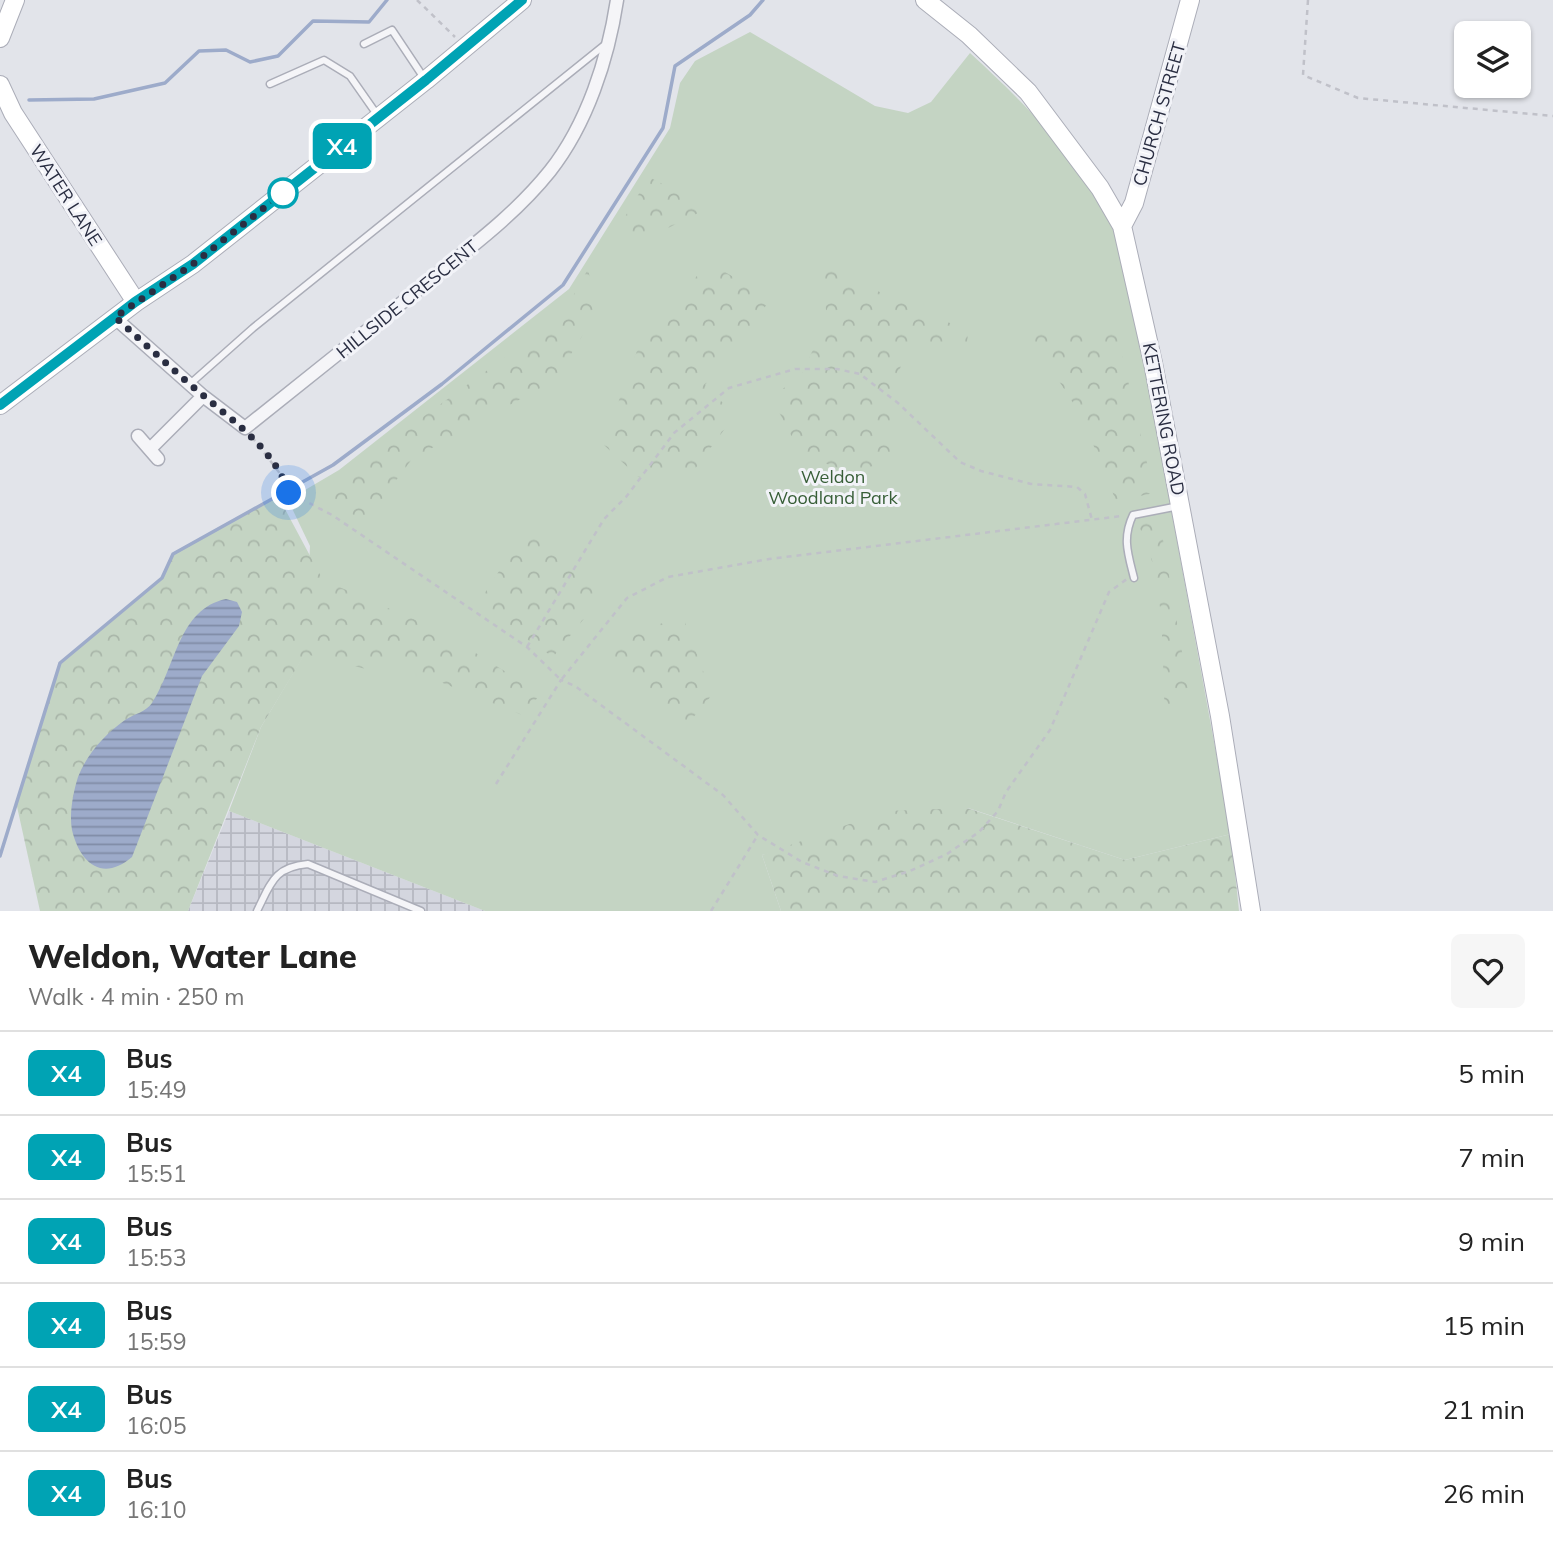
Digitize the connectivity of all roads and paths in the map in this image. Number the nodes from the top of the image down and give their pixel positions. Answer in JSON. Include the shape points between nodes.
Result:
{"nodes":[{"id":1,"x":15,"y":0,"type":"edge"},
{"id":2,"x":417,"y":0,"type":"edge"},
{"id":3,"x":522,"y":0,"type":"edge"},
{"id":4,"x":617,"y":0,"type":"edge"},
{"id":5,"x":925,"y":0,"type":"edge"},
{"id":6,"x":1190,"y":0,"type":"edge"},
{"id":7,"x":1308,"y":0,"type":"edge"},
{"id":8,"x":0,"y":38,"type":"edge"},
{"id":9,"x":610,"y":41,"type":"junction"},
{"id":10,"x":364,"y":44,"type":"dead end"},
{"id":11,"x":465,"y":47,"type":"junction"},
{"id":12,"x":426,"y":80,"type":"junction"},
{"id":13,"x":270,"y":84,"type":"dead end"},
{"id":14,"x":0,"y":85,"type":"edge"},
{"id":15,"x":1553,"y":116,"type":"edge"},
{"id":16,"x":379,"y":117,"type":"junction"},
{"id":17,"x":1122,"y":226,"type":"junction"},
{"id":18,"x":135,"y":302,"type":"junction"},
{"id":19,"x":115,"y":317,"type":"junction"},
{"id":20,"x":191,"y":383,"type":"junction"},
{"id":21,"x":203,"y":396,"type":"junction"},
{"id":22,"x":0,"y":405,"type":"edge"},
{"id":23,"x":245,"y":428,"type":"junction"},
{"id":24,"x":138,"y":436,"type":"dead end"},
{"id":25,"x":1181,"y":506,"type":"junction"},
{"id":26,"x":1133,"y":515,"type":"junction"},
{"id":27,"x":1092,"y":520,"type":"junction"},
{"id":28,"x":1134,"y":578,"type":"joint"},
{"id":29,"x":527,"y":647,"type":"junction"},
{"id":30,"x":561,"y":680,"type":"junction"},
{"id":31,"x":496,"y":784,"type":"dead end"},
{"id":32,"x":758,"y":835,"type":"junction"},
{"id":33,"x":257,"y":911,"type":"edge"},
{"id":34,"x":421,"y":911,"type":"edge"},
{"id":35,"x":711,"y":911,"type":"edge"},
{"id":36,"x":1251,"y":911,"type":"edge"}],
"edges":[{"from":1,"to":8,"type":"street"},
{"from":2,"to":11,"type":"path"},
{"from":3,"to":11,"type":"street"},
{"from":4,"to":9,"type":"street","name":"HILLSIDE CRESCENT"},
{"from":5,"to":17,"type":"street","name":"KETTERING ROAD","via":[[1028,92],[1100,188]]},
{"from":6,"to":17,"type":"street","name":"CHURCH STREET","via":[[1133,203]]},
{"from":7,"to":15,"type":"path","via":[[1303,75],[1358,98]]},
{"from":9,"to":20,"type":"lane"},
{"from":9,"to":23,"type":"street","name":"HILLSIDE CRESCENT","via":[[576,127],[551,170],[509,216]]},
{"from":10,"to":12,"type":"lane","via":[[392,30]]},
{"from":11,"to":12,"type":"street"},
{"from":12,"to":16,"type":"street"},
{"from":13,"to":16,"type":"lane","via":[[324,60],[350,76]]},
{"from":14,"to":18,"type":"street","name":"WATER LANE","via":[[13,113]]},
{"from":16,"to":18,"type":"street","via":[[193,264]]},
{"from":17,"to":25,"type":"street","name":"KETTERING ROAD"},
{"from":18,"to":19,"type":"street"},
{"from":19,"to":20,"type":"street"},
{"from":19,"to":22,"type":"street"},
{"from":20,"to":21,"type":"street"},
{"from":21,"to":23,"type":"street"},
{"from":21,"to":24,"type":"street","via":[[154,454]]},
{"from":23,"to":29,"type":"path","via":[[289,493],[332,515]]},
{"from":25,"to":26,"type":"lane"},
{"from":25,"to":36,"type":"street","name":"KETTERING ROAD"},
{"from":26,"to":27,"type":"path"},
{"from":26,"to":28,"type":"lane","via":[[1126,530],[1126,546]]},
{"from":27,"to":29,"type":"path","via":[[1077,487],[1031,484],[960,462],[860,374],[795,369],[729,388],[674,433],[604,519]]},
{"from":27,"to":30,"type":"path","via":[[769,559],[668,577],[627,598]]},
{"from":28,"to":32,"type":"path","via":[[1121,581],[1109,592],[1050,730],[1006,792],[998,811],[979,832],[947,854],[876,882],[838,876],[802,862]]},
{"from":29,"to":30,"type":"path"},
{"from":30,"to":31,"type":"path"},
{"from":30,"to":32,"type":"path","via":[[723,795]]},
{"from":32,"to":35,"type":"path"},
{"from":33,"to":34,"type":"lane","via":[[276,875],[288,866],[307,864]]}]}
